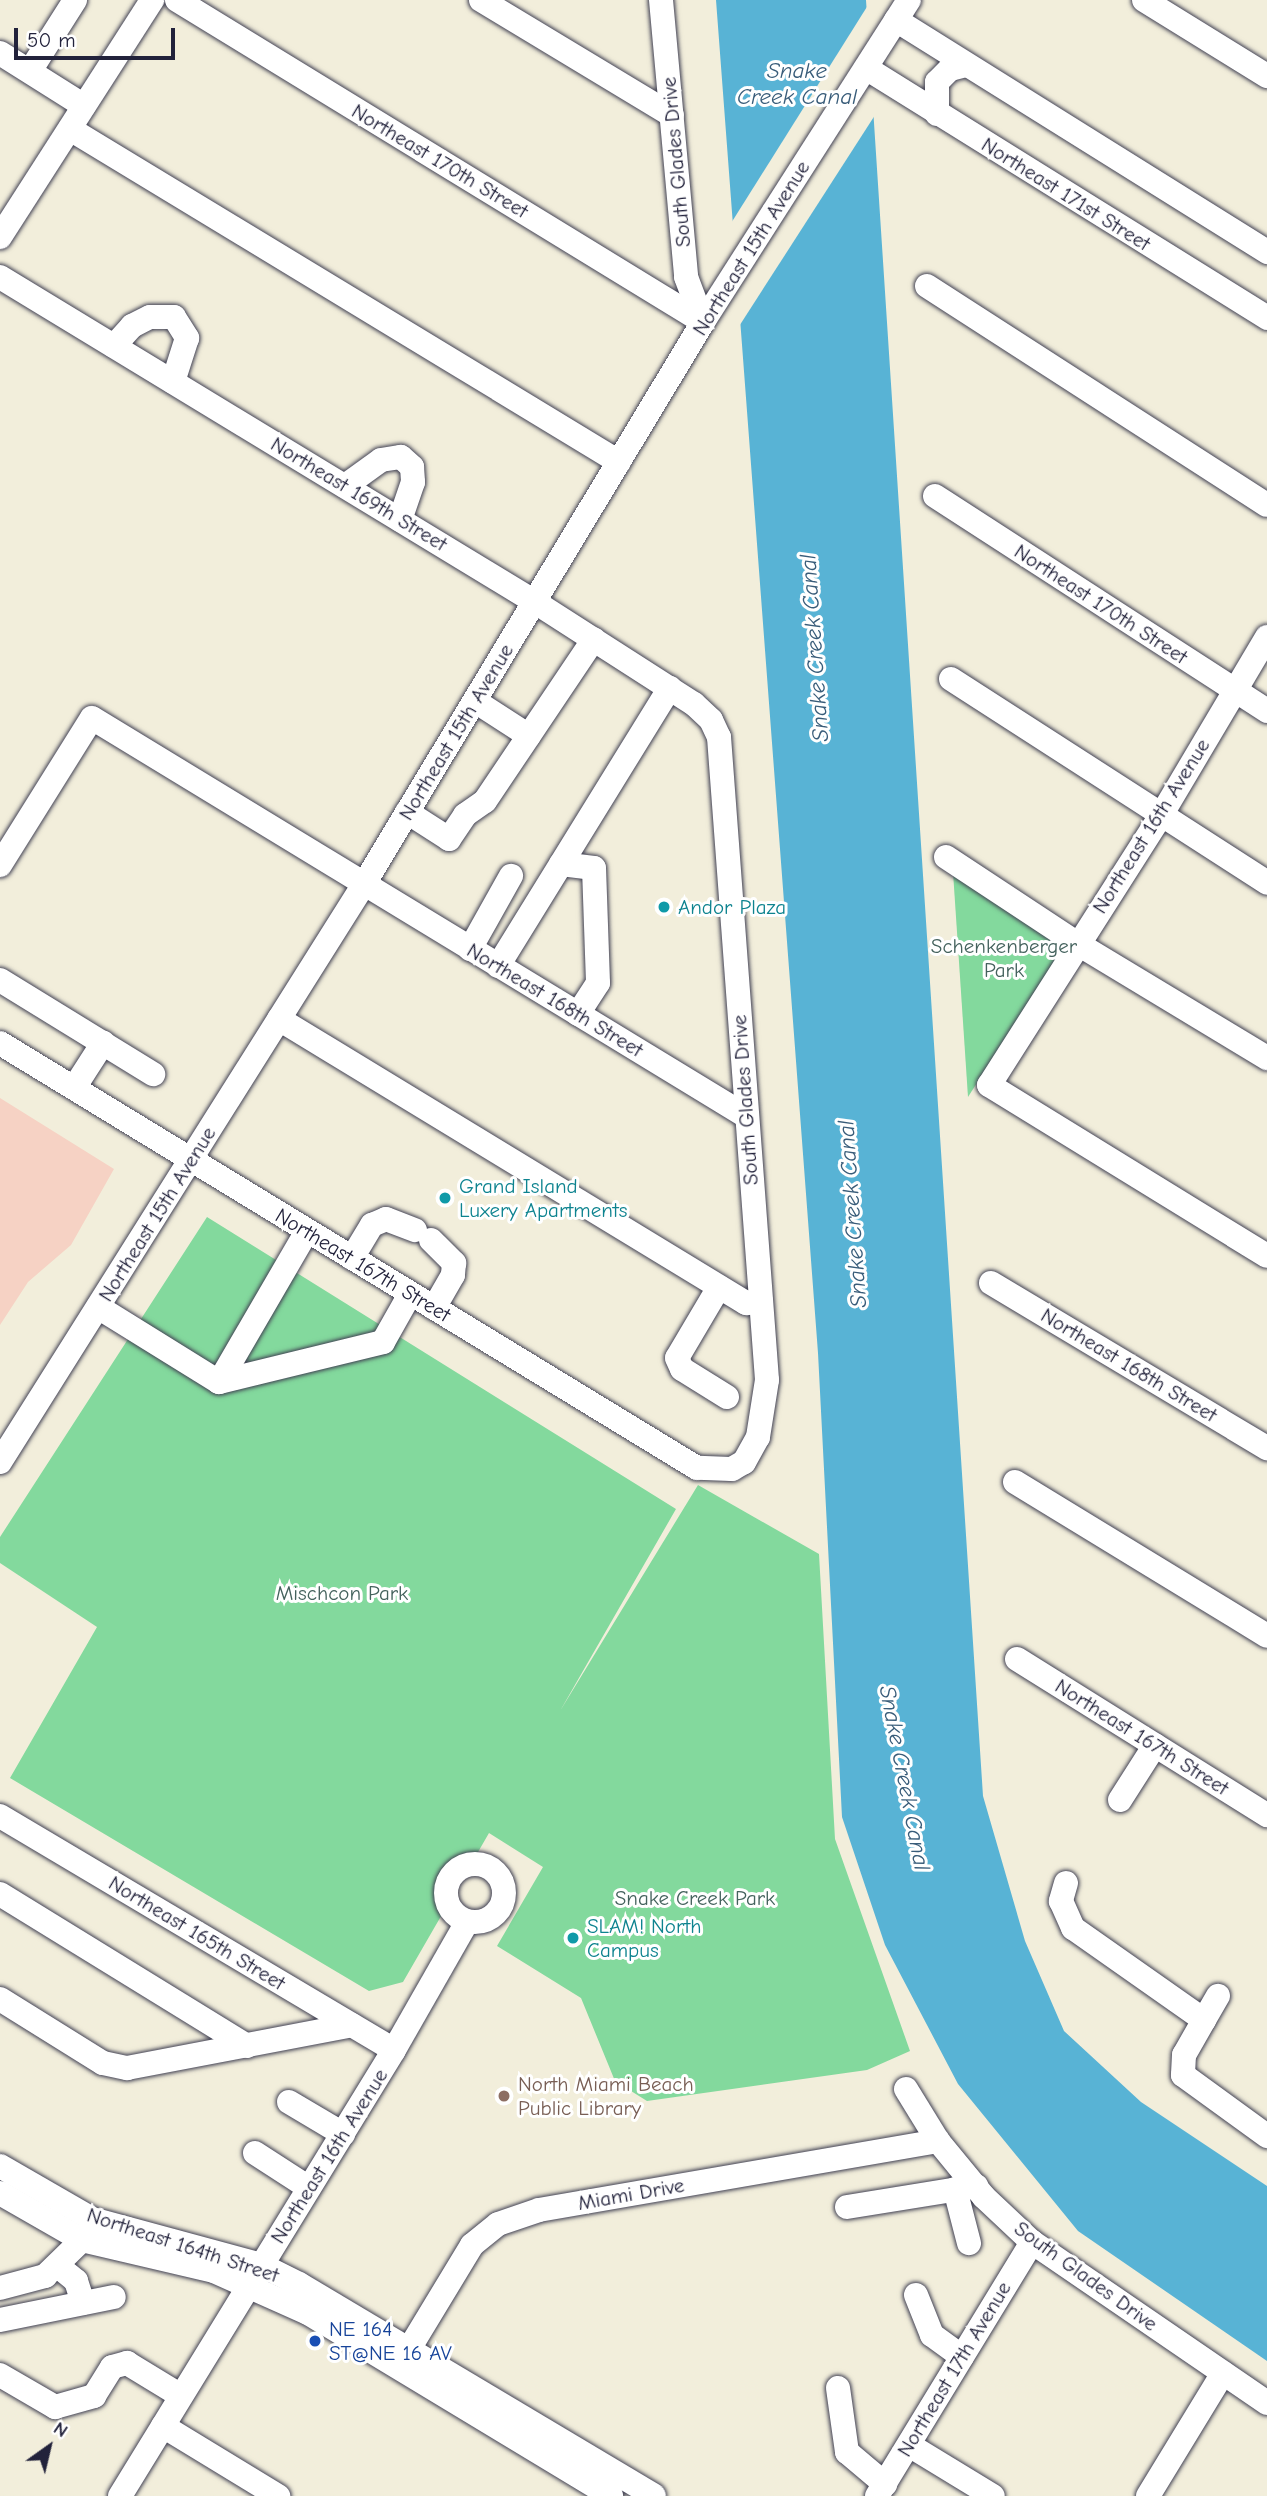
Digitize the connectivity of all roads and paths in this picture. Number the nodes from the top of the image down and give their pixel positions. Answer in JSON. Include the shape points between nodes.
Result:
{"nodes":[{"id":1,"x":75,"y":0,"type":"edge"},
{"id":2,"x":152,"y":0,"type":"edge"},
{"id":3,"x":177,"y":0,"type":"edge"},
{"id":4,"x":481,"y":0,"type":"edge"},
{"id":5,"x":661,"y":0,"type":"edge"},
{"id":6,"x":1144,"y":0,"type":"edge"},
{"id":7,"x":903,"y":10,"type":"edge"},
{"id":8,"x":0,"y":53,"type":"edge"},
{"id":9,"x":966,"y":65,"type":"junction"},
{"id":10,"x":875,"y":67,"type":"junction"},
{"id":11,"x":36,"y":76,"type":"junction"},
{"id":12,"x":1267,"y":76,"type":"edge"},
{"id":13,"x":84,"y":106,"type":"junction"},
{"id":14,"x":937,"y":114,"type":"junction"},
{"id":15,"x":672,"y":116,"type":"junction"},
{"id":16,"x":69,"y":129,"type":"junction"},
{"id":17,"x":0,"y":237,"type":"edge"},
{"id":18,"x":1267,"y":252,"type":"edge"},
{"id":19,"x":0,"y":276,"type":"edge"},
{"id":20,"x":927,"y":286,"type":"dead end"},
{"id":21,"x":1267,"y":318,"type":"edge"},
{"id":22,"x":703,"y":322,"type":"junction"},
{"id":23,"x":114,"y":346,"type":"junction"},
{"id":24,"x":173,"y":382,"type":"junction"},
{"id":25,"x":619,"y":462,"type":"junction"},
{"id":26,"x":345,"y":486,"type":"junction"},
{"id":27,"x":935,"y":496,"type":"dead end"},
{"id":28,"x":1267,"y":505,"type":"edge"},
{"id":29,"x":400,"y":520,"type":"junction"},
{"id":30,"x":535,"y":602,"type":"junction"},
{"id":31,"x":1267,"y":637,"type":"edge"},
{"id":32,"x":594,"y":639,"type":"junction"},
{"id":33,"x":951,"y":679,"type":"dead end"},
{"id":34,"x":670,"y":688,"type":"junction"},
{"id":35,"x":1234,"y":690,"type":"junction"},
{"id":36,"x":475,"y":701,"type":"junction"},
{"id":37,"x":1267,"y":711,"type":"edge"},
{"id":38,"x":711,"y":720,"type":"joint"},
{"id":39,"x":529,"y":736,"type":"junction"},
{"id":40,"x":407,"y":812,"type":"junction"},
{"id":41,"x":1160,"y":817,"type":"junction"},
{"id":42,"x":946,"y":856,"type":"dead end"},
{"id":43,"x":561,"y":864,"type":"junction"},
{"id":44,"x":0,"y":865,"type":"edge"},
{"id":45,"x":511,"y":876,"type":"dead end"},
{"id":46,"x":1267,"y":883,"type":"edge"},
{"id":47,"x":363,"y":884,"type":"junction"},
{"id":48,"x":1078,"y":943,"type":"junction"},
{"id":49,"x":470,"y":949,"type":"junction"},
{"id":50,"x":498,"y":966,"type":"junction"},
{"id":51,"x":0,"y":980,"type":"edge"},
{"id":52,"x":578,"y":1014,"type":"junction"},
{"id":53,"x":279,"y":1019,"type":"junction"},
{"id":54,"x":0,"y":1042,"type":"edge"},
{"id":55,"x":103,"y":1043,"type":"junction"},
{"id":56,"x":1267,"y":1058,"type":"edge"},
{"id":57,"x":153,"y":1074,"type":"dead end"},
{"id":58,"x":74,"y":1088,"type":"junction"},
{"id":59,"x":746,"y":1116,"type":"junction"},
{"id":60,"x":191,"y":1160,"type":"junction"},
{"id":61,"x":307,"y":1231,"type":"junction"},
{"id":62,"x":1267,"y":1256,"type":"edge"},
{"id":63,"x":352,"y":1258,"type":"junction"},
{"id":64,"x":991,"y":1283,"type":"dead end"},
{"id":65,"x":719,"y":1287,"type":"junction"},
{"id":66,"x":410,"y":1294,"type":"junction"},
{"id":67,"x":761,"y":1301,"type":"junction"},
{"id":68,"x":98,"y":1307,"type":"junction"},
{"id":69,"x":434,"y":1308,"type":"junction"},
{"id":70,"x":219,"y":1381,"type":"junction"},
{"id":71,"x":727,"y":1396,"type":"dead end"},
{"id":72,"x":1267,"y":1448,"type":"edge"},
{"id":73,"x":0,"y":1462,"type":"edge"},
{"id":74,"x":732,"y":1469,"type":"joint"},
{"id":75,"x":1015,"y":1482,"type":"dead end"},
{"id":76,"x":1267,"y":1636,"type":"edge"},
{"id":77,"x":1017,"y":1659,"type":"dead end"},
{"id":78,"x":1155,"y":1745,"type":"junction"},
{"id":79,"x":1120,"y":1800,"type":"dead end"},
{"id":80,"x":1267,"y":1815,"type":"edge"},
{"id":81,"x":0,"y":1816,"type":"edge"},
{"id":82,"x":1066,"y":1883,"type":"dead end"},
{"id":83,"x":0,"y":1894,"type":"edge"},
{"id":84,"x":467,"y":1922,"type":"dead end"},
{"id":85,"x":1218,"y":1996,"type":"dead end"},
{"id":86,"x":0,"y":1999,"type":"edge"},
{"id":87,"x":1204,"y":2020,"type":"junction"},
{"id":88,"x":352,"y":2025,"type":"junction"},
{"id":89,"x":247,"y":2046,"type":"junction"},
{"id":90,"x":394,"y":2050,"type":"junction"},
{"id":91,"x":906,"y":2089,"type":"dead end"},
{"id":92,"x":289,"y":2102,"type":"dead end"},
{"id":93,"x":343,"y":2134,"type":"junction"},
{"id":94,"x":1267,"y":2136,"type":"edge"},
{"id":95,"x":938,"y":2141,"type":"junction"},
{"id":96,"x":255,"y":2153,"type":"dead end"},
{"id":97,"x":0,"y":2166,"type":"edge"},
{"id":98,"x":309,"y":2188,"type":"junction"},
{"id":99,"x":965,"y":2188,"type":"junction"},
{"id":100,"x":0,"y":2193,"type":"edge"},
{"id":101,"x":848,"y":2207,"type":"dead end"},
{"id":102,"x":82,"y":2240,"type":"junction"},
{"id":103,"x":1032,"y":2242,"type":"junction"},
{"id":104,"x":969,"y":2243,"type":"dead end"},
{"id":105,"x":59,"y":2267,"type":"junction"},
{"id":106,"x":256,"y":2275,"type":"junction"},
{"id":107,"x":0,"y":2288,"type":"edge"},
{"id":108,"x":916,"y":2295,"type":"dead end"},
{"id":109,"x":114,"y":2297,"type":"dead end"},
{"id":110,"x":83,"y":2303,"type":"junction"},
{"id":111,"x":0,"y":2320,"type":"edge"},
{"id":112,"x":405,"y":2356,"type":"junction"},
{"id":113,"x":962,"y":2357,"type":"junction"},
{"id":114,"x":1223,"y":2373,"type":"junction"},
{"id":115,"x":0,"y":2375,"type":"edge"},
{"id":116,"x":838,"y":2388,"type":"dead end"},
{"id":117,"x":181,"y":2396,"type":"junction"},
{"id":118,"x":1267,"y":2403,"type":"edge"},
{"id":119,"x":163,"y":2426,"type":"junction"},
{"id":120,"x":909,"y":2445,"type":"junction"},
{"id":121,"x":966,"y":2489,"type":"edge"},
{"id":122,"x":881,"y":2490,"type":"edge"},
{"id":123,"x":120,"y":2496,"type":"edge"},
{"id":124,"x":278,"y":2496,"type":"edge"},
{"id":125,"x":611,"y":2496,"type":"edge"},
{"id":126,"x":654,"y":2496,"type":"edge"},
{"id":127,"x":993,"y":2496,"type":"edge"},
{"id":128,"x":1148,"y":2496,"type":"edge"}],
"edges":[{"from":1,"to":11,"type":"street"},
{"from":2,"to":13,"type":"street"},
{"from":3,"to":22,"type":"street","name":"Northeast 170th Street"},
{"from":4,"to":15,"type":"street"},
{"from":5,"to":15,"type":"street","name":"South Glades Drive"},
{"from":6,"to":12,"type":"street"},
{"from":7,"to":9,"type":"street"},
{"from":7,"to":10,"type":"street","name":"Northeast 15th Avenue"},
{"from":8,"to":11,"type":"street"},
{"from":9,"to":14,"type":"street","via":[[950,69],[937,82]]},
{"from":9,"to":18,"type":"street"},
{"from":10,"to":14,"type":"street","name":"Northeast 171st Street"},
{"from":10,"to":22,"type":"street","name":"Northeast 15th Avenue"},
{"from":11,"to":13,"type":"street"},
{"from":13,"to":16,"type":"street"},
{"from":14,"to":21,"type":"street","name":"Northeast 171st Street"},
{"from":15,"to":22,"type":"street","name":"South Glades Drive","via":[[687,277]]},
{"from":16,"to":17,"type":"street"},
{"from":16,"to":25,"type":"street"},
{"from":19,"to":23,"type":"street","name":"Northeast 169th Street"},
{"from":20,"to":28,"type":"street"},
{"from":22,"to":25,"type":"street","name":"Northeast 15th Avenue"},
{"from":23,"to":24,"type":"street","name":"Northeast 169th Street"},
{"from":23,"to":24,"type":"street","via":[[132,326],[150,317],[174,317],[187,338]]},
{"from":24,"to":26,"type":"street","name":"Northeast 169th Street"},
{"from":25,"to":30,"type":"street","name":"Northeast 15th Avenue"},
{"from":26,"to":29,"type":"street","name":"Northeast 169th Street"},
{"from":26,"to":29,"type":"street","via":[[381,460],[401,457],[412,467],[414,482]]},
{"from":27,"to":35,"type":"street","name":"Northeast 170th Street"},
{"from":29,"to":30,"type":"street","name":"Northeast 169th Street"},
{"from":30,"to":32,"type":"street","name":"Northeast 169th Street"},
{"from":30,"to":36,"type":"street","name":"Northeast 15th Avenue"},
{"from":31,"to":35,"type":"street","name":"Northeast 16th Avenue"},
{"from":32,"to":34,"type":"street","name":"Northeast 169th Street"},
{"from":32,"to":39,"type":"street"},
{"from":33,"to":41,"type":"street"},
{"from":34,"to":38,"type":"street","name":"Northeast 169th Street"},
{"from":34,"to":43,"type":"street"},
{"from":35,"to":37,"type":"street","name":"Northeast 170th Street"},
{"from":35,"to":41,"type":"street","name":"Northeast 16th Avenue"},
{"from":36,"to":39,"type":"street"},
{"from":36,"to":40,"type":"street","name":"Northeast 15th Avenue"},
{"from":38,"to":59,"type":"street","name":"South Glades Drive","via":[[719,737]]},
{"from":39,"to":40,"type":"street","via":[[485,801],[464,815],[449,839]]},
{"from":40,"to":47,"type":"street","name":"Northeast 15th Avenue"},
{"from":41,"to":46,"type":"street"},
{"from":41,"to":48,"type":"street","name":"Northeast 16th Avenue"},
{"from":42,"to":48,"type":"street"},
{"from":43,"to":50,"type":"street"},
{"from":43,"to":52,"type":"street","via":[[594,868],[598,983]]},
{"from":44,"to":47,"type":"street","name":"Northeast 168th Street","via":[[92,718]]},
{"from":45,"to":49,"type":"street"},
{"from":47,"to":49,"type":"street","name":"Northeast 168th Street"},
{"from":47,"to":53,"type":"street","name":"Northeast 15th Avenue"},
{"from":48,"to":56,"type":"street"},
{"from":48,"to":62,"type":"street","name":"Northeast 16th Avenue","via":[[989,1085]]},
{"from":49,"to":50,"type":"street","name":"Northeast 168th Street"},
{"from":50,"to":52,"type":"street","name":"Northeast 168th Street"},
{"from":51,"to":55,"type":"street"},
{"from":52,"to":59,"type":"street","name":"Northeast 168th Street"},
{"from":53,"to":60,"type":"street","name":"Northeast 15th Avenue"},
{"from":53,"to":65,"type":"street"},
{"from":54,"to":58,"type":"street","name":"Northeast 167th Street"},
{"from":55,"to":57,"type":"street"},
{"from":55,"to":58,"type":"street"},
{"from":58,"to":60,"type":"street","name":"Northeast 167th Street"},
{"from":59,"to":67,"type":"street","name":"South Glades Drive"},
{"from":60,"to":61,"type":"street","name":"Northeast 167th Street"},
{"from":60,"to":68,"type":"street","name":"Northeast 15th Avenue"},
{"from":61,"to":63,"type":"street","name":"Northeast 167th Street"},
{"from":61,"to":70,"type":"street"},
{"from":63,"to":66,"type":"street","name":"Northeast 167th Street"},
{"from":63,"to":69,"type":"street","via":[[372,1225],[386,1219],[423,1235],[454,1263],[453,1275]]},
{"from":64,"to":72,"type":"street","name":"Northeast 168th Street"},
{"from":65,"to":67,"type":"street","via":[[746,1303]]},
{"from":65,"to":71,"type":"street","via":[[677,1358],[682,1369]]},
{"from":66,"to":69,"type":"street","name":"Northeast 167th Street"},
{"from":66,"to":70,"type":"street","via":[[383,1342]]},
{"from":67,"to":74,"type":"street","name":"South Glades Drive","via":[[765,1409],[751,1452]]},
{"from":68,"to":70,"type":"street"},
{"from":68,"to":73,"type":"street","name":"Northeast 15th Avenue"},
{"from":69,"to":74,"type":"street","name":"Northeast 167th Street","via":[[697,1468]]},
{"from":75,"to":76,"type":"street"},
{"from":77,"to":78,"type":"street","name":"Northeast 167th Street"},
{"from":78,"to":79,"type":"street"},
{"from":78,"to":80,"type":"street","name":"Northeast 167th Street"},
{"from":81,"to":88,"type":"street","name":"Northeast 165th Street"},
{"from":82,"to":87,"type":"street","via":[[1061,1901],[1073,1928]]},
{"from":83,"to":89,"type":"street"},
{"from":84,"to":90,"type":"street","name":"Northeast 16th Avenue"},
{"from":85,"to":87,"type":"street"},
{"from":86,"to":89,"type":"street","via":[[103,2063],[127,2068]]},
{"from":87,"to":94,"type":"street","via":[[1184,2055],[1183,2075]]},
{"from":88,"to":89,"type":"street"},
{"from":88,"to":90,"type":"street","name":"Northeast 165th Street"},
{"from":90,"to":93,"type":"street","name":"Northeast 16th Avenue"},
{"from":91,"to":95,"type":"street","name":"South Glades Drive"},
{"from":92,"to":93,"type":"street"},
{"from":93,"to":98,"type":"street","name":"Northeast 16th Avenue"},
{"from":95,"to":99,"type":"street","name":"South Glades Drive"},
{"from":95,"to":112,"type":"street","name":"Miami Drive","via":[[516,2217],[498,2224],[472,2245]]},
{"from":96,"to":98,"type":"street"},
{"from":97,"to":106,"type":"street","name":"Northeast 164th Street","via":[[92,2219]]},
{"from":98,"to":106,"type":"street","name":"Northeast 16th Avenue"},
{"from":99,"to":101,"type":"street"},
{"from":99,"to":103,"type":"street","name":"South Glades Drive"},
{"from":99,"to":104,"type":"street"},
{"from":100,"to":102,"type":"street","name":"Northeast 164th Street"},
{"from":102,"to":105,"type":"street"},
{"from":102,"to":106,"type":"street","name":"Northeast 164th Street","via":[[214,2272]]},
{"from":103,"to":113,"type":"street","name":"Northeast 17th Avenue"},
{"from":103,"to":114,"type":"street","name":"South Glades Drive"},
{"from":105,"to":107,"type":"street","via":[[30,2283]]},
{"from":105,"to":110,"type":"street","via":[[76,2281]]},
{"from":106,"to":112,"type":"street","name":"Northeast 164th Street"},
{"from":106,"to":117,"type":"street","name":"Northeast 16th Avenue"},
{"from":108,"to":113,"type":"street","via":[[932,2335]]},
{"from":109,"to":110,"type":"street"},
{"from":110,"to":111,"type":"street"},
{"from":112,"to":125,"type":"street","name":"Northeast 164th Street"},
{"from":112,"to":126,"type":"street","name":"Northeast 164th Street"},
{"from":113,"to":120,"type":"street","name":"Northeast 17th Avenue"},
{"from":114,"to":118,"type":"street","name":"South Glades Drive"},
{"from":114,"to":128,"type":"street"},
{"from":115,"to":117,"type":"street","via":[[55,2407],[94,2396],[112,2367],[127,2363]]},
{"from":116,"to":122,"type":"street","via":[[847,2452]]},
{"from":117,"to":119,"type":"street","name":"Northeast 16th Avenue"},
{"from":119,"to":123,"type":"street","name":"Northeast 16th Avenue"},
{"from":119,"to":124,"type":"street"},
{"from":120,"to":121,"type":"street"},
{"from":120,"to":122,"type":"street","name":"Northeast 17th Avenue"},
{"from":121,"to":127,"type":"street"}]}
